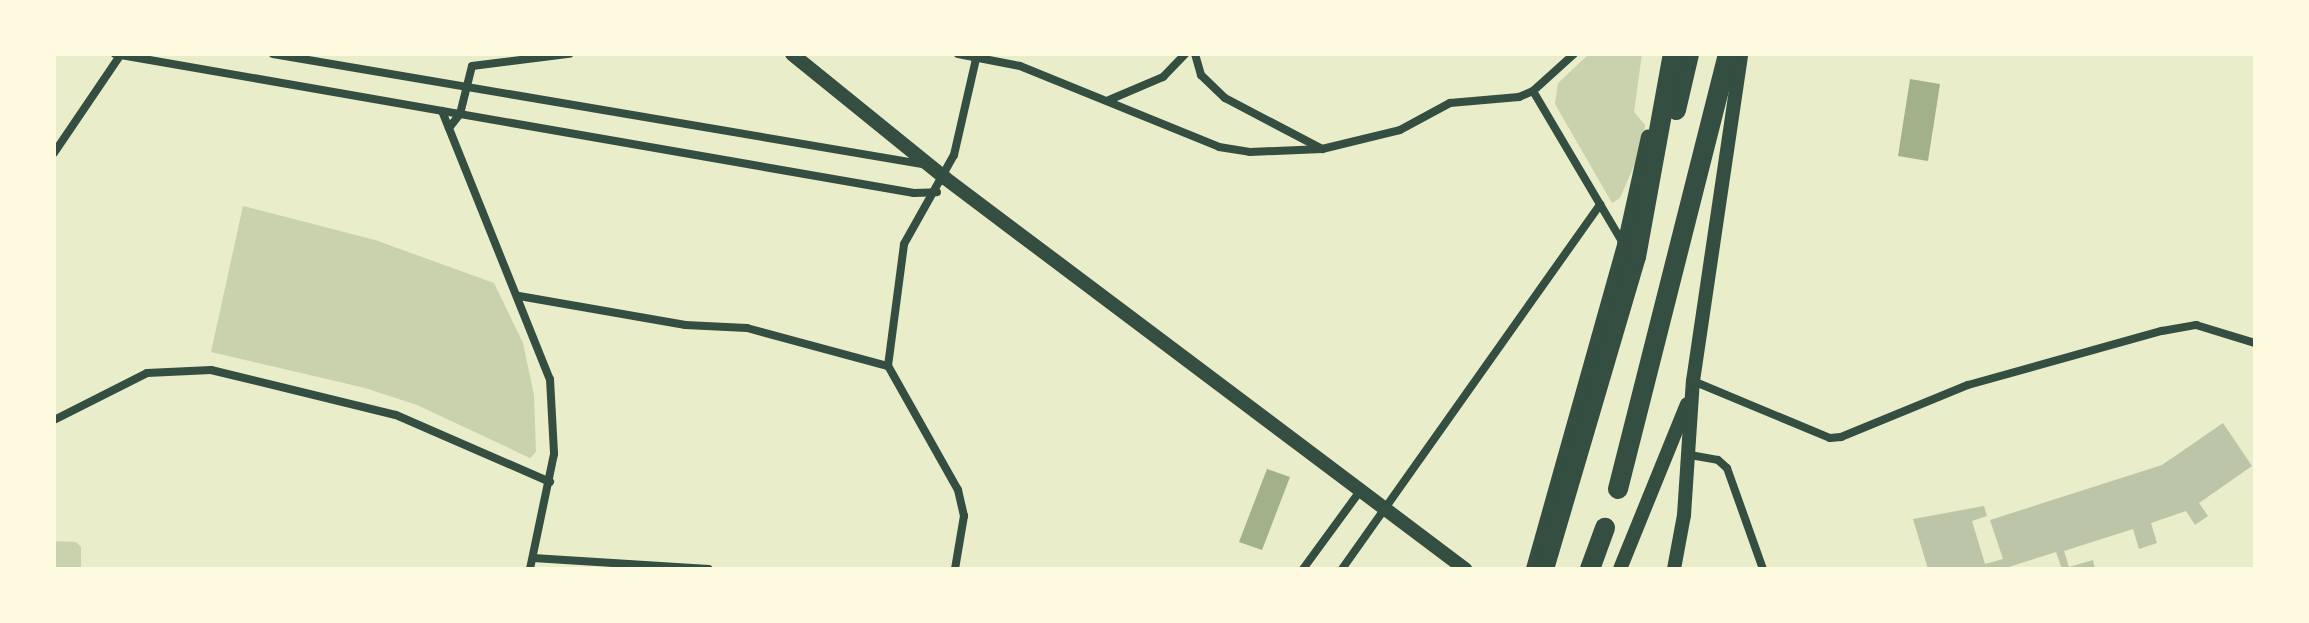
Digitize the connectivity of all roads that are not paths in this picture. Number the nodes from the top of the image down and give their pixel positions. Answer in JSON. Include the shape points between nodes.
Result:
{"nodes":[{"id":1,"x":119,"y":54,"type":"edge"},
{"id":2,"x":273,"y":54,"type":"edge"},
{"id":3,"x":569,"y":54,"type":"edge"},
{"id":4,"x":792,"y":54,"type":"edge"},
{"id":5,"x":958,"y":54,"type":"edge"},
{"id":6,"x":1185,"y":54,"type":"edge"},
{"id":7,"x":1195,"y":54,"type":"edge"},
{"id":8,"x":1574,"y":54,"type":"edge"},
{"id":9,"x":1667,"y":54,"type":"edge"},
{"id":10,"x":1673,"y":54,"type":"edge"},
{"id":11,"x":1689,"y":54,"type":"edge"},
{"id":12,"x":1727,"y":54,"type":"edge"},
{"id":13,"x":1741,"y":54,"type":"edge"},
{"id":14,"x":976,"y":59,"type":"junction"},
{"id":15,"x":465,"y":87,"type":"junction"},
{"id":16,"x":1533,"y":91,"type":"junction"},
{"id":17,"x":1109,"y":100,"type":"junction"},
{"id":18,"x":442,"y":111,"type":"junction"},
{"id":19,"x":460,"y":114,"type":"junction"},
{"id":20,"x":449,"y":128,"type":"junction"},
{"id":21,"x":1322,"y":149,"type":"junction"},
{"id":22,"x":54,"y":153,"type":"edge"},
{"id":23,"x":929,"y":166,"type":"junction"},
{"id":24,"x":945,"y":178,"type":"junction"},
{"id":25,"x":937,"y":192,"type":"junction"},
{"id":26,"x":1600,"y":204,"type":"junction"},
{"id":27,"x":1646,"y":205,"type":"junction"},
{"id":28,"x":1624,"y":245,"type":"junction"},
{"id":29,"x":519,"y":296,"type":"junction"},
{"id":30,"x":2255,"y":343,"type":"edge"},
{"id":31,"x":888,"y":366,"type":"junction"},
{"id":32,"x":1692,"y":386,"type":"junction"},
{"id":33,"x":54,"y":420,"type":"edge"},
{"id":34,"x":1690,"y":455,"type":"junction"},
{"id":35,"x":550,"y":482,"type":"junction"},
{"id":36,"x":1618,"y":489,"type":"dead end"},
{"id":37,"x":1360,"y":491,"type":"junction"},
{"id":38,"x":1383,"y":507,"type":"junction"},
{"id":39,"x":1605,"y":528,"type":"dead end"},
{"id":40,"x":533,"y":558,"type":"junction"},
{"id":41,"x":530,"y":569,"type":"edge"},
{"id":42,"x":709,"y":569,"type":"edge"},
{"id":43,"x":955,"y":569,"type":"edge"},
{"id":44,"x":1303,"y":569,"type":"edge"},
{"id":45,"x":1342,"y":569,"type":"edge"},
{"id":46,"x":1465,"y":569,"type":"edge"},
{"id":47,"x":1533,"y":569,"type":"edge"},
{"id":48,"x":1544,"y":569,"type":"edge"},
{"id":49,"x":1590,"y":569,"type":"edge"},
{"id":50,"x":1620,"y":569,"type":"edge"},
{"id":51,"x":1674,"y":569,"type":"edge"},
{"id":52,"x":1763,"y":569,"type":"edge"}],
"edges":[{"from":1,"to":18,"type":"street"},
{"from":1,"to":22,"type":"street"},
{"from":2,"to":15,"type":"street"},
{"from":3,"to":15,"type":"street","via":[[480,63],[472,66]]},
{"from":4,"to":23,"type":"street"},
{"from":5,"to":14,"type":"street"},
{"from":6,"to":17,"type":"street","via":[[1163,77]]},
{"from":7,"to":21,"type":"street","via":[[1201,75],[1225,98]]},
{"from":8,"to":16,"type":"street"},
{"from":9,"to":28,"type":"street"},
{"from":10,"to":27,"type":"highway"},
{"from":11,"to":27,"type":"highway"},
{"from":12,"to":36,"type":"highway"},
{"from":13,"to":32,"type":"street"},
{"from":14,"to":17,"type":"street","via":[[1020,66]]},
{"from":14,"to":24,"type":"street"},
{"from":15,"to":19,"type":"street"},
{"from":15,"to":23,"type":"street"},
{"from":16,"to":21,"type":"street","via":[[1450,103],[1400,130]]},
{"from":16,"to":26,"type":"street"},
{"from":17,"to":21,"type":"street","via":[[1219,147],[1250,152]]},
{"from":18,"to":19,"type":"street"},
{"from":18,"to":20,"type":"street"},
{"from":19,"to":20,"type":"street"},
{"from":19,"to":25,"type":"street","via":[[914,193]]},
{"from":20,"to":29,"type":"street"},
{"from":23,"to":24,"type":"street"},
{"from":24,"to":25,"type":"street"},
{"from":24,"to":37,"type":"street"},
{"from":25,"to":31,"type":"street","via":[[904,244]]},
{"from":26,"to":28,"type":"street"},
{"from":26,"to":38,"type":"street"},
{"from":27,"to":48,"type":"highway","via":[[1636,257]]},
{"from":28,"to":47,"type":"street"},
{"from":29,"to":31,"type":"street","via":[[685,325],[747,328]]},
{"from":29,"to":35,"type":"street","via":[[550,379],[556,430]]},
{"from":30,"to":32,"type":"street","via":[[2196,325],[2162,331],[1968,385],[1830,438]]},
{"from":31,"to":43,"type":"street","via":[[958,490],[964,516]]},
{"from":32,"to":34,"type":"street"},
{"from":32,"to":50,"type":"street"},
{"from":33,"to":35,"type":"street","via":[[147,373],[211,370],[396,415]]},
{"from":34,"to":51,"type":"street"},
{"from":34,"to":52,"type":"street","via":[[1718,460],[1727,468]]},
{"from":35,"to":40,"type":"street"},
{"from":37,"to":38,"type":"street"},
{"from":37,"to":44,"type":"street"},
{"from":38,"to":45,"type":"street"},
{"from":38,"to":46,"type":"street"},
{"from":39,"to":49,"type":"highway"},
{"from":40,"to":41,"type":"street"},
{"from":40,"to":42,"type":"street"}]}
